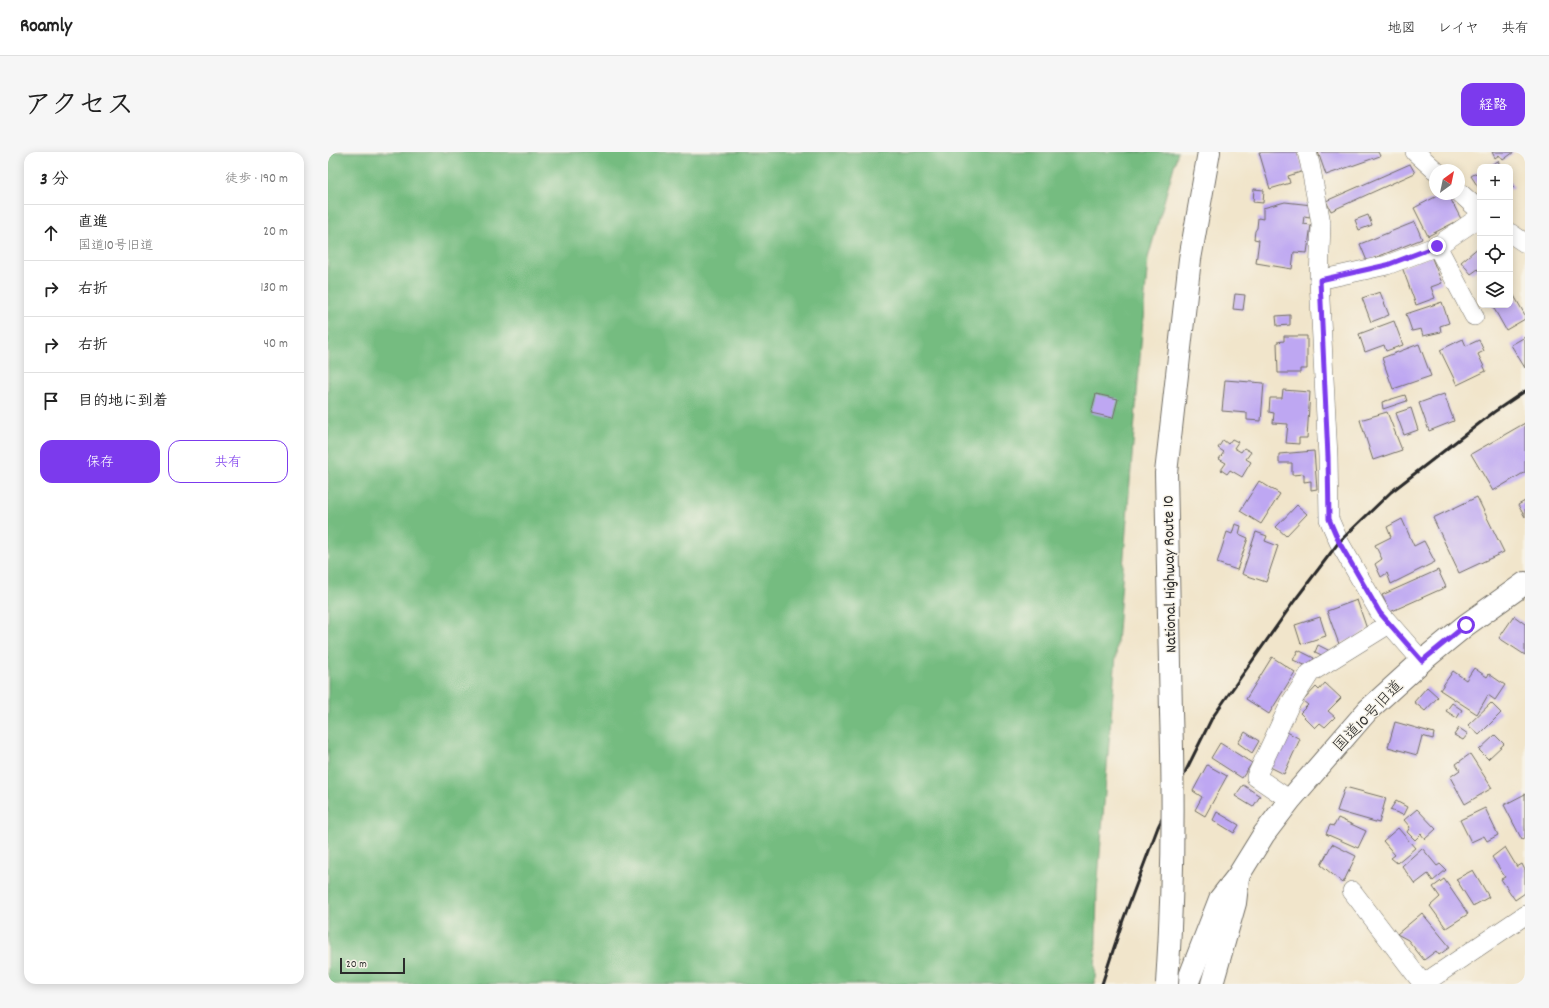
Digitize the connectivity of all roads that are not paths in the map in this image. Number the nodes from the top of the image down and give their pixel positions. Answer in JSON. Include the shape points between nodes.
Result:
{"nodes":[{"id":1,"x":1307,"y":152,"type":"edge"},
{"id":2,"x":1415,"y":152,"type":"edge"},
{"id":3,"x":1209,"y":157,"type":"edge"},
{"id":4,"x":1429,"y":165,"type":"edge"},
{"id":5,"x":1465,"y":197,"type":"edge"},
{"id":6,"x":1477,"y":208,"type":"edge"},
{"id":7,"x":1477,"y":219,"type":"edge"},
{"id":8,"x":1513,"y":235,"type":"edge"},
{"id":9,"x":1525,"y":243,"type":"edge"},
{"id":10,"x":1437,"y":246,"type":"junction"},
{"id":11,"x":1320,"y":280,"type":"junction"},
{"id":12,"x":1474,"y":316,"type":"dead end"},
{"id":13,"x":1525,"y":583,"type":"edge"},
{"id":14,"x":1389,"y":624,"type":"junction"},
{"id":15,"x":1422,"y":661,"type":"junction"},
{"id":16,"x":1290,"y":800,"type":"junction"},
{"id":17,"x":1238,"y":876,"type":"junction"},
{"id":18,"x":1352,"y":891,"type":"dead end"},
{"id":19,"x":1525,"y":915,"type":"edge"},
{"id":20,"x":1167,"y":984,"type":"edge"},
{"id":21,"x":1187,"y":984,"type":"edge"},
{"id":22,"x":1212,"y":984,"type":"edge"},
{"id":23,"x":1423,"y":984,"type":"edge"}],
"edges":[{"from":1,"to":11,"type":"street","via":[[1321,223]]},
{"from":2,"to":4,"type":"street"},
{"from":3,"to":20,"type":"main road","name":"National Highway Route 10","bridge":true,"via":[[1190,259],[1166,472],[1174,788]]},
{"from":5,"to":6,"type":"street"},
{"from":7,"to":10,"type":"street"},
{"from":8,"to":9,"type":"street"},
{"from":10,"to":11,"type":"street","via":[[1387,265]]},
{"from":10,"to":12,"type":"street"},
{"from":11,"to":14,"type":"street","via":[[1329,519],[1339,542]]},
{"from":13,"to":15,"type":"main road","name":"国道10号旧道","via":[[1466,625]]},
{"from":14,"to":15,"type":"street"},
{"from":14,"to":16,"type":"street","via":[[1310,673],[1290,704],[1256,777]]},
{"from":15,"to":16,"type":"main road","name":"国道10号旧道","via":[[1368,710]]},
{"from":16,"to":17,"type":"main road","name":"国道10号旧道","via":[[1264,834]]},
{"from":17,"to":21,"type":"main road","name":"国道10号旧道","via":[[1220,898]]},
{"from":17,"to":22,"type":"main road","name":"国道10号旧道","via":[[1235,903]]},
{"from":18,"to":23,"type":"street"},
{"from":19,"to":23,"type":"street"}]}
